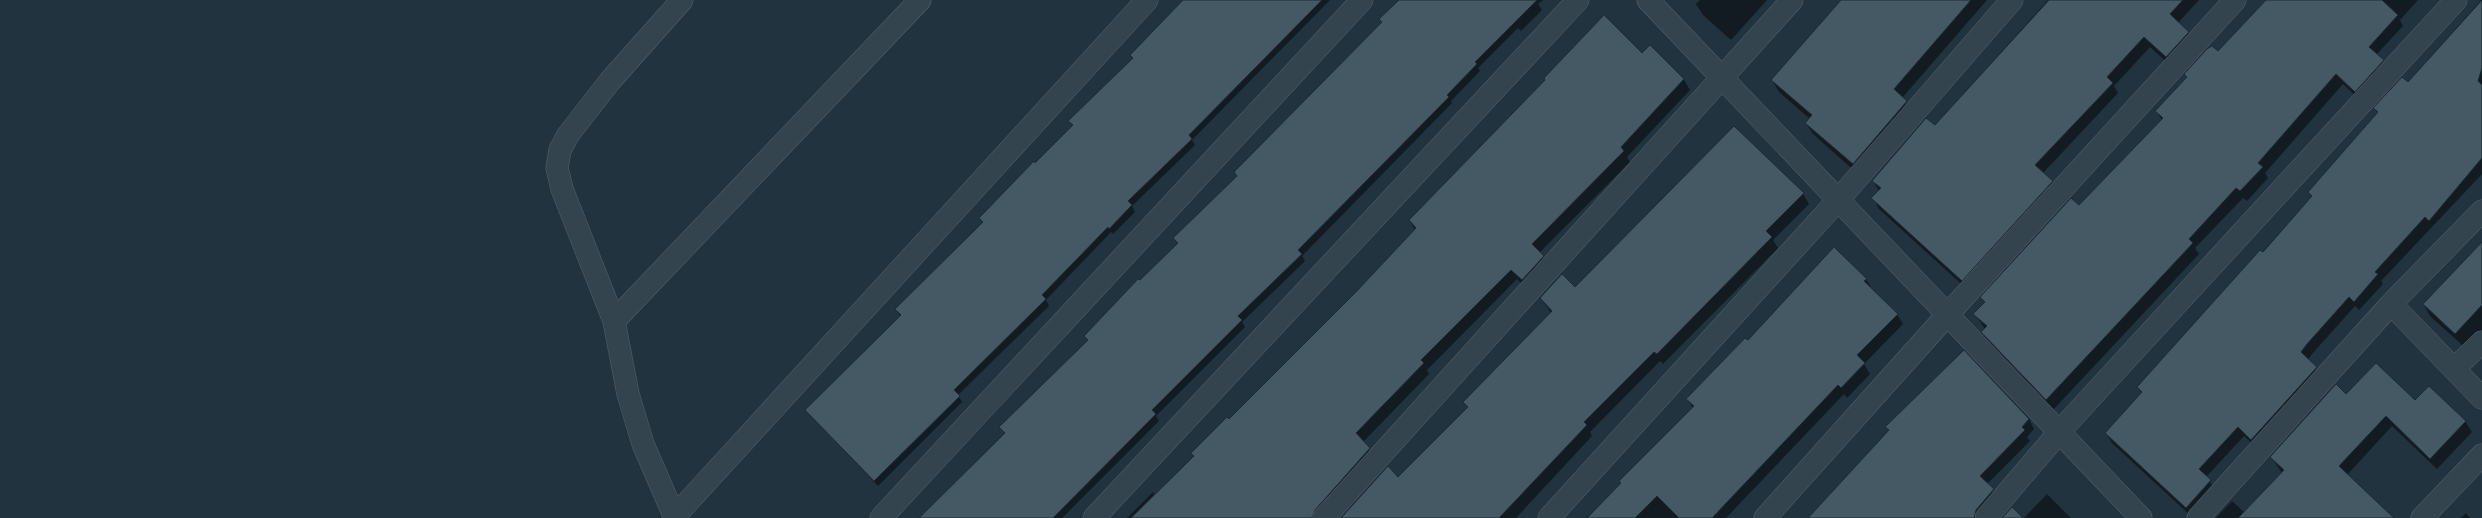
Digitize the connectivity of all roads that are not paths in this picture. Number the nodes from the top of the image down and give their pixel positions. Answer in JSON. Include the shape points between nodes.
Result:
{"nodes":[{"id":1,"x":682,"y":0,"type":"edge"},
{"id":2,"x":920,"y":0,"type":"edge"},
{"id":3,"x":1147,"y":0,"type":"edge"},
{"id":4,"x":1362,"y":0,"type":"edge"},
{"id":5,"x":1578,"y":0,"type":"edge"},
{"id":6,"x":1648,"y":0,"type":"edge"},
{"id":7,"x":1792,"y":0,"type":"edge"},
{"id":8,"x":2012,"y":0,"type":"edge"},
{"id":9,"x":2235,"y":0,"type":"edge"},
{"id":10,"x":2456,"y":0,"type":"edge"},
{"id":11,"x":1723,"y":78,"type":"junction"},
{"id":12,"x":1839,"y":199,"type":"junction"},
{"id":13,"x":2482,"y":211,"type":"edge"},
{"id":14,"x":2392,"y":304,"type":"junction"},
{"id":15,"x":1948,"y":314,"type":"junction"},
{"id":16,"x":614,"y":321,"type":"junction"},
{"id":17,"x":2482,"y":342,"type":"edge"},
{"id":18,"x":2454,"y":370,"type":"junction"},
{"id":19,"x":2482,"y":398,"type":"edge"},
{"id":20,"x":2060,"y":432,"type":"junction"},
{"id":21,"x":2482,"y":455,"type":"edge"},
{"id":22,"x":675,"y":517,"type":"edge"},
{"id":23,"x":881,"y":518,"type":"edge"},
{"id":24,"x":1094,"y":518,"type":"edge"},
{"id":25,"x":1324,"y":518,"type":"edge"},
{"id":26,"x":1549,"y":518,"type":"edge"},
{"id":27,"x":1765,"y":518,"type":"edge"},
{"id":28,"x":1986,"y":518,"type":"edge"},
{"id":29,"x":2141,"y":518,"type":"edge"},
{"id":30,"x":2198,"y":518,"type":"edge"},
{"id":31,"x":2422,"y":518,"type":"edge"}],
"edges":[{"from":1,"to":16,"type":"street","via":[[583,113],[560,150],[557,168],[562,189]]},
{"from":2,"to":16,"type":"street"},
{"from":3,"to":22,"type":"street"},
{"from":4,"to":23,"type":"street"},
{"from":5,"to":24,"type":"street"},
{"from":6,"to":11,"type":"street"},
{"from":7,"to":11,"type":"street"},
{"from":8,"to":12,"type":"street"},
{"from":9,"to":15,"type":"street"},
{"from":10,"to":20,"type":"street"},
{"from":11,"to":12,"type":"street"},
{"from":11,"to":25,"type":"street"},
{"from":12,"to":15,"type":"street"},
{"from":12,"to":26,"type":"street"},
{"from":13,"to":14,"type":"street"},
{"from":14,"to":18,"type":"street"},
{"from":14,"to":30,"type":"street"},
{"from":15,"to":20,"type":"street"},
{"from":15,"to":27,"type":"street"},
{"from":16,"to":22,"type":"street","via":[[628,394],[643,444]]},
{"from":17,"to":18,"type":"street"},
{"from":18,"to":19,"type":"street"},
{"from":20,"to":28,"type":"street"},
{"from":20,"to":29,"type":"street"},
{"from":21,"to":31,"type":"street"}]}
